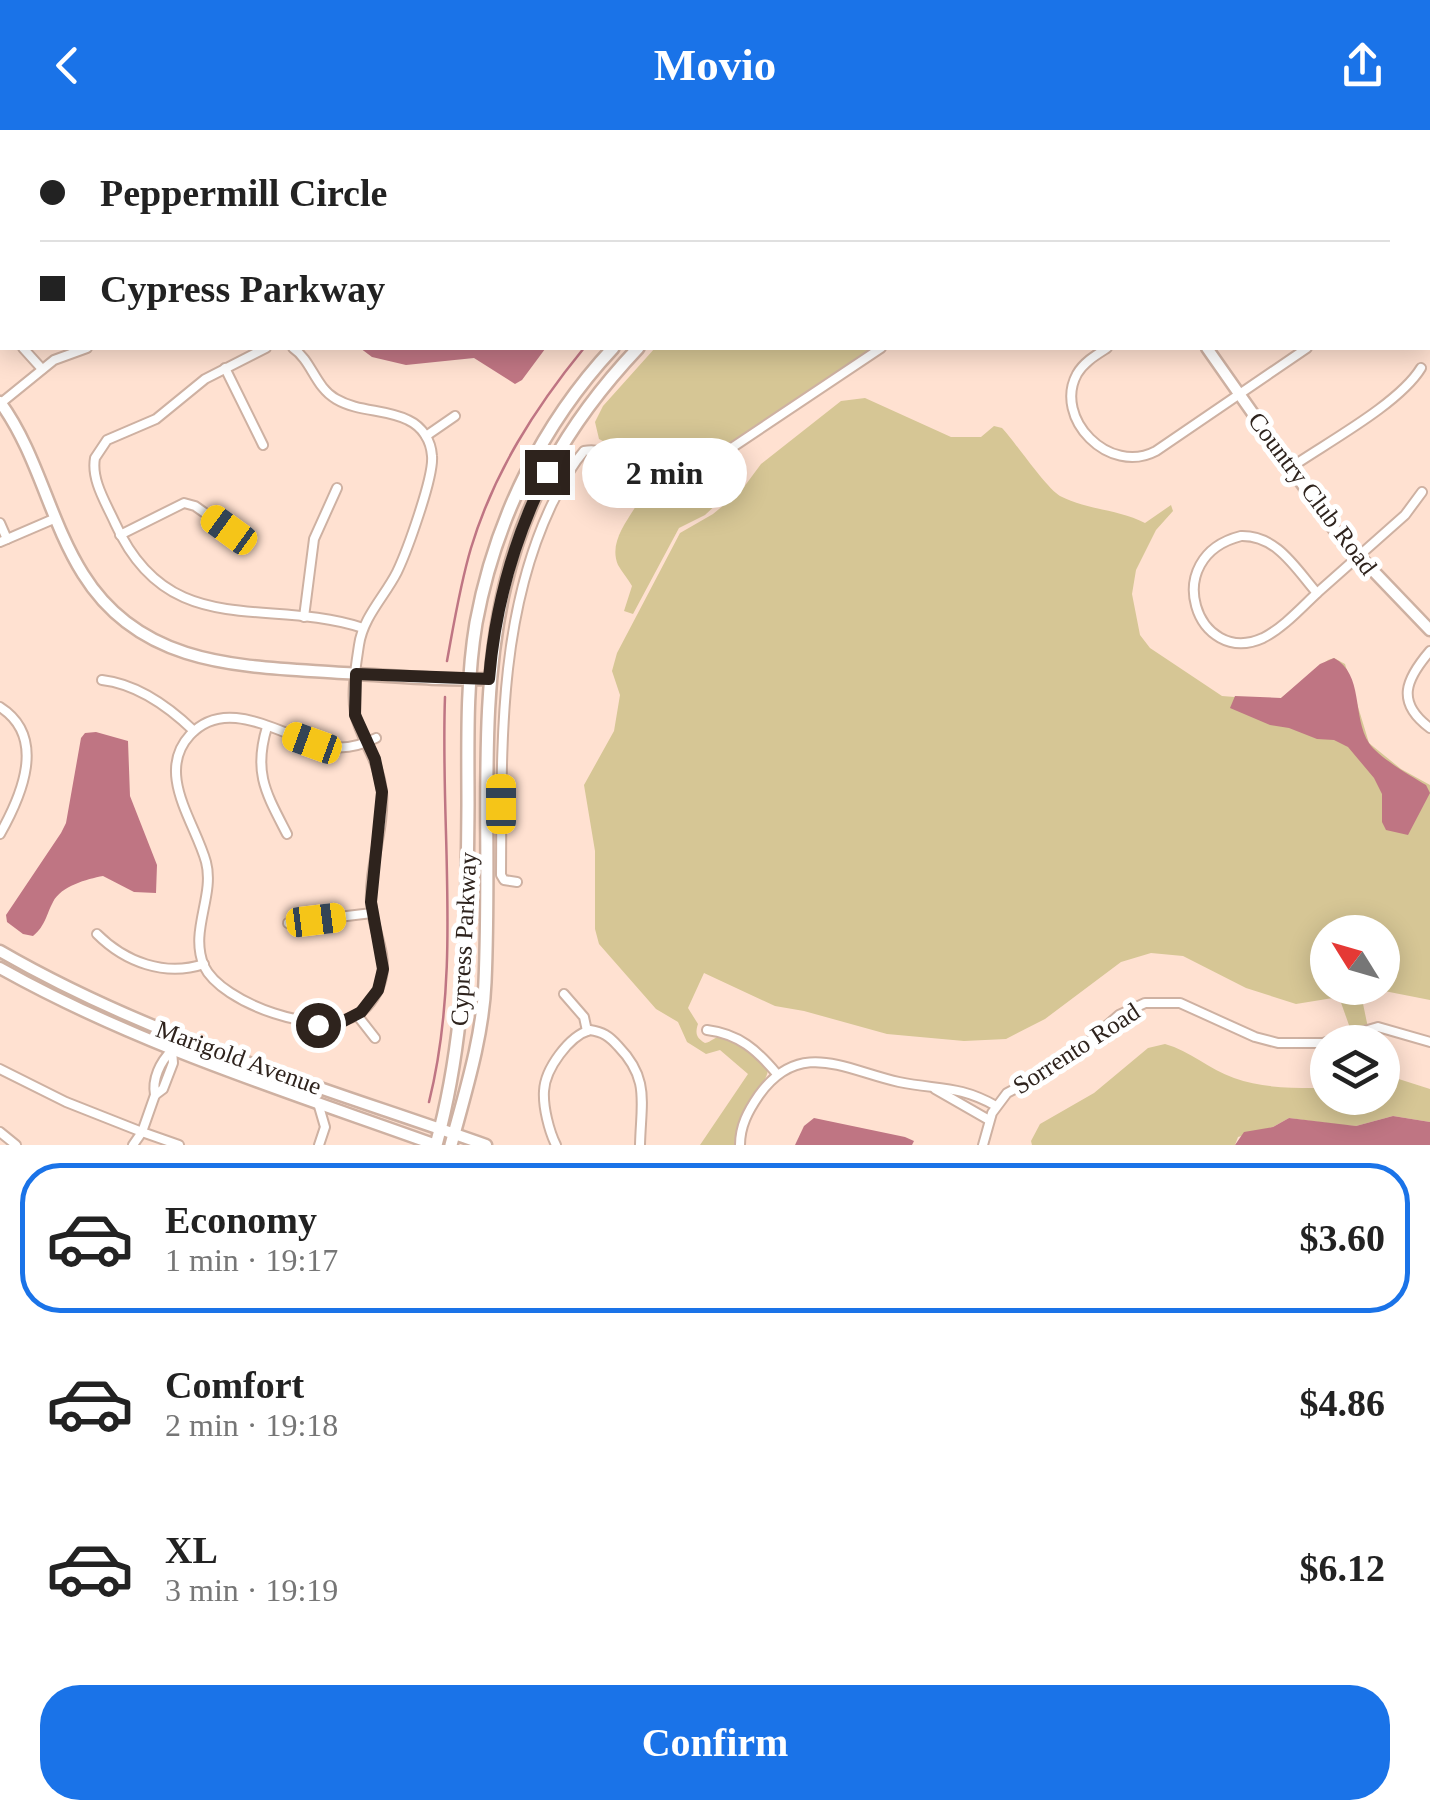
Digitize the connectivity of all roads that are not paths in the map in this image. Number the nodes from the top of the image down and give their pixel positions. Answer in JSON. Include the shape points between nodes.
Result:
{"nodes":[{"id":1,"x":25,"y":350,"type":"edge"},
{"id":2,"x":81,"y":350,"type":"edge"},
{"id":3,"x":262,"y":350,"type":"edge"},
{"id":4,"x":295,"y":350,"type":"edge"},
{"id":5,"x":611,"y":350,"type":"edge"},
{"id":6,"x":636,"y":350,"type":"edge"},
{"id":7,"x":878,"y":350,"type":"edge"},
{"id":8,"x":1104,"y":350,"type":"edge"},
{"id":9,"x":1208,"y":350,"type":"edge"},
{"id":10,"x":1304,"y":350,"type":"edge"},
{"id":11,"x":225,"y":368,"type":"junction"},
{"id":12,"x":1422,"y":368,"type":"dead end"},
{"id":13,"x":42,"y":370,"type":"junction"},
{"id":14,"x":1239,"y":394,"type":"junction"},
{"id":15,"x":0,"y":402,"type":"edge"},
{"id":16,"x":455,"y":416,"type":"dead end"},
{"id":17,"x":426,"y":436,"type":"junction"},
{"id":18,"x":262,"y":444,"type":"dead end"},
{"id":19,"x":1290,"y":468,"type":"junction"},
{"id":20,"x":338,"y":488,"type":"dead end"},
{"id":21,"x":1422,"y":492,"type":"dead end"},
{"id":22,"x":56,"y":518,"type":"junction"},
{"id":23,"x":0,"y":523,"type":"edge"},
{"id":24,"x":229,"y":530,"type":"dead end"},
{"id":25,"x":120,"y":535,"type":"junction"},
{"id":26,"x":4,"y":541,"type":"edge"},
{"id":27,"x":1358,"y":558,"type":"junction"},
{"id":28,"x":1318,"y":594,"type":"junction"},
{"id":29,"x":377,"y":606,"type":"junction"},
{"id":30,"x":386,"y":612,"type":"dead end"},
{"id":31,"x":304,"y":618,"type":"junction"},
{"id":32,"x":363,"y":628,"type":"junction"},
{"id":33,"x":1430,"y":630,"type":"edge"},
{"id":34,"x":1430,"y":651,"type":"edge"},
{"id":35,"x":356,"y":674,"type":"junction"},
{"id":36,"x":489,"y":679,"type":"junction"},
{"id":37,"x":102,"y":680,"type":"dead end"},
{"id":38,"x":469,"y":680,"type":"junction"},
{"id":39,"x":506,"y":682,"type":"junction"},
{"id":40,"x":0,"y":707,"type":"edge"},
{"id":41,"x":267,"y":727,"type":"junction"},
{"id":42,"x":1430,"y":728,"type":"edge"},
{"id":43,"x":194,"y":731,"type":"junction"},
{"id":44,"x":372,"y":740,"type":"junction"},
{"id":45,"x":0,"y":834,"type":"edge"},
{"id":46,"x":287,"y":834,"type":"dead end"},
{"id":47,"x":517,"y":882,"type":"dead end"},
{"id":48,"x":372,"y":914,"type":"junction"},
{"id":49,"x":288,"y":924,"type":"dead end"},
{"id":50,"x":97,"y":934,"type":"dead end"},
{"id":51,"x":0,"y":951,"type":"edge"},
{"id":52,"x":204,"y":964,"type":"junction"},
{"id":53,"x":0,"y":968,"type":"edge"},
{"id":54,"x":564,"y":994,"type":"dead end"},
{"id":55,"x":357,"y":1015,"type":"junction"},
{"id":56,"x":708,"y":1030,"type":"dead end"},
{"id":57,"x":587,"y":1031,"type":"junction"},
{"id":58,"x":177,"y":1036,"type":"junction"},
{"id":59,"x":375,"y":1038,"type":"dead end"},
{"id":60,"x":1430,"y":1042,"type":"edge"},
{"id":61,"x":172,"y":1050,"type":"junction"},
{"id":62,"x":0,"y":1069,"type":"edge"},
{"id":63,"x":777,"y":1074,"type":"junction"},
{"id":64,"x":931,"y":1087,"type":"junction"},
{"id":65,"x":318,"y":1102,"type":"junction"},
{"id":66,"x":996,"y":1106,"type":"junction"},
{"id":67,"x":989,"y":1120,"type":"junction"},
{"id":68,"x":440,"y":1130,"type":"junction"},
{"id":69,"x":0,"y":1132,"type":"edge"},
{"id":70,"x":142,"y":1132,"type":"junction"},
{"id":71,"x":452,"y":1139,"type":"edge"},
{"id":72,"x":16,"y":1145,"type":"edge"},
{"id":73,"x":133,"y":1145,"type":"edge"},
{"id":74,"x":179,"y":1145,"type":"edge"},
{"id":75,"x":319,"y":1145,"type":"edge"},
{"id":76,"x":436,"y":1145,"type":"edge"},
{"id":77,"x":486,"y":1145,"type":"edge"},
{"id":78,"x":556,"y":1145,"type":"edge"},
{"id":79,"x":640,"y":1145,"type":"edge"},
{"id":80,"x":740,"y":1145,"type":"edge"},
{"id":81,"x":983,"y":1145,"type":"edge"}],
"edges":[{"from":1,"to":13,"type":"street"},
{"from":2,"to":13,"type":"street"},
{"from":3,"to":11,"type":"street"},
{"from":4,"to":17,"type":"street","via":[[334,398],[405,419]]},
{"from":5,"to":38,"type":"main road","name":"Cypress Parkway","via":[[576,390],[517,488],[486,581]]},
{"from":6,"to":36,"type":"main road","name":"Cypress Parkway","via":[[572,429],[529,508],[496,620]]},
{"from":7,"to":39,"type":"street","via":[[680,478],[658,480],[608,454],[584,451],[543,522],[525,574]]},
{"from":8,"to":14,"type":"street","via":[[1081,368],[1071,398],[1082,426],[1114,456],[1150,454]]},
{"from":9,"to":14,"type":"main road","name":"Country Club Road"},
{"from":10,"to":14,"type":"street"},
{"from":11,"to":18,"type":"street"},
{"from":11,"to":25,"type":"street","via":[[162,415],[99,449],[94,471]]},
{"from":12,"to":19,"type":"street","via":[[1391,400]]},
{"from":13,"to":15,"type":"street"},
{"from":14,"to":19,"type":"main road","name":"Country Club Road"},
{"from":15,"to":22,"type":"main road"},
{"from":16,"to":17,"type":"street"},
{"from":17,"to":29,"type":"street","via":[[432,464],[397,572]]},
{"from":19,"to":27,"type":"main road","name":"Country Club Road"},
{"from":20,"to":31,"type":"street","via":[[314,539]]},
{"from":21,"to":27,"type":"street"},
{"from":22,"to":26,"type":"street"},
{"from":22,"to":35,"type":"main road","via":[[91,587],[150,638],[218,663]]},
{"from":23,"to":26,"type":"street"},
{"from":24,"to":25,"type":"street","via":[[184,503]]},
{"from":25,"to":31,"type":"street","via":[[147,570],[188,599],[223,611]]},
{"from":27,"to":28,"type":"street"},
{"from":27,"to":33,"type":"main road","name":"Country Club Road"},
{"from":28,"to":28,"type":"street","via":[[1268,635],[1246,642],[1209,628],[1192,591],[1206,556],[1247,536],[1274,545]]},
{"from":29,"to":30,"type":"street"},
{"from":29,"to":32,"type":"street"},
{"from":31,"to":32,"type":"street"},
{"from":32,"to":35,"type":"street"},
{"from":34,"to":42,"type":"street","via":[[1411,674],[1407,694]]},
{"from":35,"to":38,"type":"main road"},
{"from":35,"to":44,"type":"street","via":[[354,707]]},
{"from":36,"to":38,"type":"main road"},
{"from":36,"to":39,"type":"street"},
{"from":36,"to":71,"type":"main road","name":"Cypress Parkway","via":[[485,986]]},
{"from":37,"to":43,"type":"street","via":[[152,699]]},
{"from":38,"to":68,"type":"main road","name":"Cypress Parkway","via":[[466,958]]},
{"from":39,"to":47,"type":"street","via":[[501,875]]},
{"from":40,"to":45,"type":"street","via":[[20,725],[28,748],[19,794]]},
{"from":41,"to":43,"type":"street","via":[[227,718]]},
{"from":41,"to":44,"type":"street","via":[[329,747]]},
{"from":41,"to":46,"type":"street","via":[[261,776]]},
{"from":43,"to":52,"type":"street","via":[[180,750],[176,776],[208,870],[199,936]]},
{"from":44,"to":48,"type":"street","via":[[382,801]]},
{"from":48,"to":49,"type":"street"},
{"from":48,"to":55,"type":"street","via":[[382,975]]},
{"from":50,"to":52,"type":"street","via":[[155,968]]},
{"from":51,"to":58,"type":"main road","name":"Marigold Avenue"},
{"from":52,"to":55,"type":"street","via":[[231,995],[306,1023],[332,1025]]},
{"from":53,"to":61,"type":"main road","name":"Marigold Avenue"},
{"from":54,"to":57,"type":"street"},
{"from":55,"to":59,"type":"street"},
{"from":56,"to":63,"type":"street","via":[[748,1044]]},
{"from":57,"to":78,"type":"street","via":[[572,1040],[546,1083]]},
{"from":57,"to":79,"type":"street","via":[[606,1034],[638,1069]]},
{"from":58,"to":61,"type":"street"},
{"from":58,"to":68,"type":"main road","name":"Marigold Avenue"},
{"from":60,"to":66,"type":"street","name":"Sorrento Road","via":[[1374,1027],[1322,1043],[1278,1043],[1180,1003],[1152,1002],[1119,1015],[1072,1058],[1014,1088]]},
{"from":61,"to":65,"type":"main road","name":"Marigold Avenue"},
{"from":61,"to":70,"type":"street","via":[[162,1059]]},
{"from":62,"to":70,"type":"street"},
{"from":63,"to":64,"type":"street","via":[[818,1061]]},
{"from":63,"to":80,"type":"street","via":[[744,1118]]},
{"from":64,"to":66,"type":"street","via":[[962,1090]]},
{"from":64,"to":67,"type":"street"},
{"from":65,"to":75,"type":"street","via":[[325,1127]]},
{"from":65,"to":76,"type":"main road","name":"Marigold Avenue"},
{"from":66,"to":67,"type":"street","name":"Sorrento Road"},
{"from":67,"to":81,"type":"street","name":"Sorrento Road"},
{"from":68,"to":71,"type":"main road","name":"Marigold Avenue"},
{"from":68,"to":76,"type":"main road","name":"Cypress Parkway"},
{"from":69,"to":72,"type":"street"},
{"from":70,"to":73,"type":"street"},
{"from":70,"to":74,"type":"street"},
{"from":71,"to":77,"type":"main road","name":"Marigold Avenue"}]}
